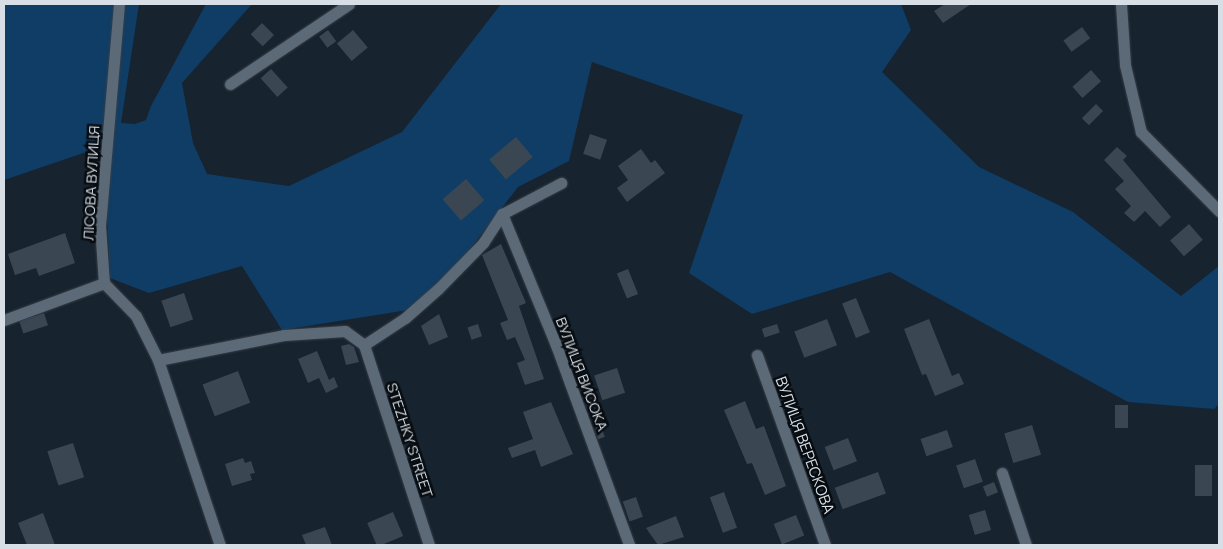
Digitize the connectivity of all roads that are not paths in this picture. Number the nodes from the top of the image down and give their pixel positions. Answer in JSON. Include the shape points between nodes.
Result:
{"nodes":[{"id":1,"x":120,"y":4,"type":"edge"},
{"id":2,"x":349,"y":4,"type":"edge"},
{"id":3,"x":1121,"y":4,"type":"edge"},
{"id":4,"x":230,"y":84,"type":"dead end"},
{"id":5,"x":561,"y":183,"type":"dead end"},
{"id":6,"x":1219,"y":211,"type":"edge"},
{"id":7,"x":502,"y":214,"type":"junction"},
{"id":8,"x":104,"y":283,"type":"junction"},
{"id":9,"x":4,"y":320,"type":"edge"},
{"id":10,"x":364,"y":345,"type":"junction"},
{"id":11,"x":757,"y":355,"type":"dead end"},
{"id":12,"x":158,"y":360,"type":"junction"},
{"id":13,"x":1002,"y":473,"type":"dead end"},
{"id":14,"x":220,"y":545,"type":"edge"},
{"id":15,"x":429,"y":545,"type":"edge"},
{"id":16,"x":629,"y":545,"type":"edge"},
{"id":17,"x":825,"y":545,"type":"edge"},
{"id":18,"x":1026,"y":545,"type":"edge"}],
"edges":[{"from":1,"to":8,"type":"street","name":"ЛІСОВА ВУЛИЦЯ","via":[[100,225]]},
{"from":2,"to":4,"type":"street"},
{"from":3,"to":6,"type":"street","via":[[1124,65],[1141,132]]},
{"from":5,"to":7,"type":"street"},
{"from":7,"to":10,"type":"street","via":[[483,242],[438,289],[405,318]]},
{"from":7,"to":16,"type":"street","name":"ВУЛИЦЯ ВИСОКА","via":[[556,345]]},
{"from":8,"to":9,"type":"street"},
{"from":8,"to":12,"type":"street","via":[[136,316]]},
{"from":10,"to":12,"type":"street","via":[[344,331],[284,335]]},
{"from":10,"to":15,"type":"street","name":"STEZHKY STREET"},
{"from":11,"to":17,"type":"street","name":"ВУЛИЦЯ ВЕРЕСКОВА"},
{"from":12,"to":14,"type":"street"},
{"from":13,"to":18,"type":"street"}]}
